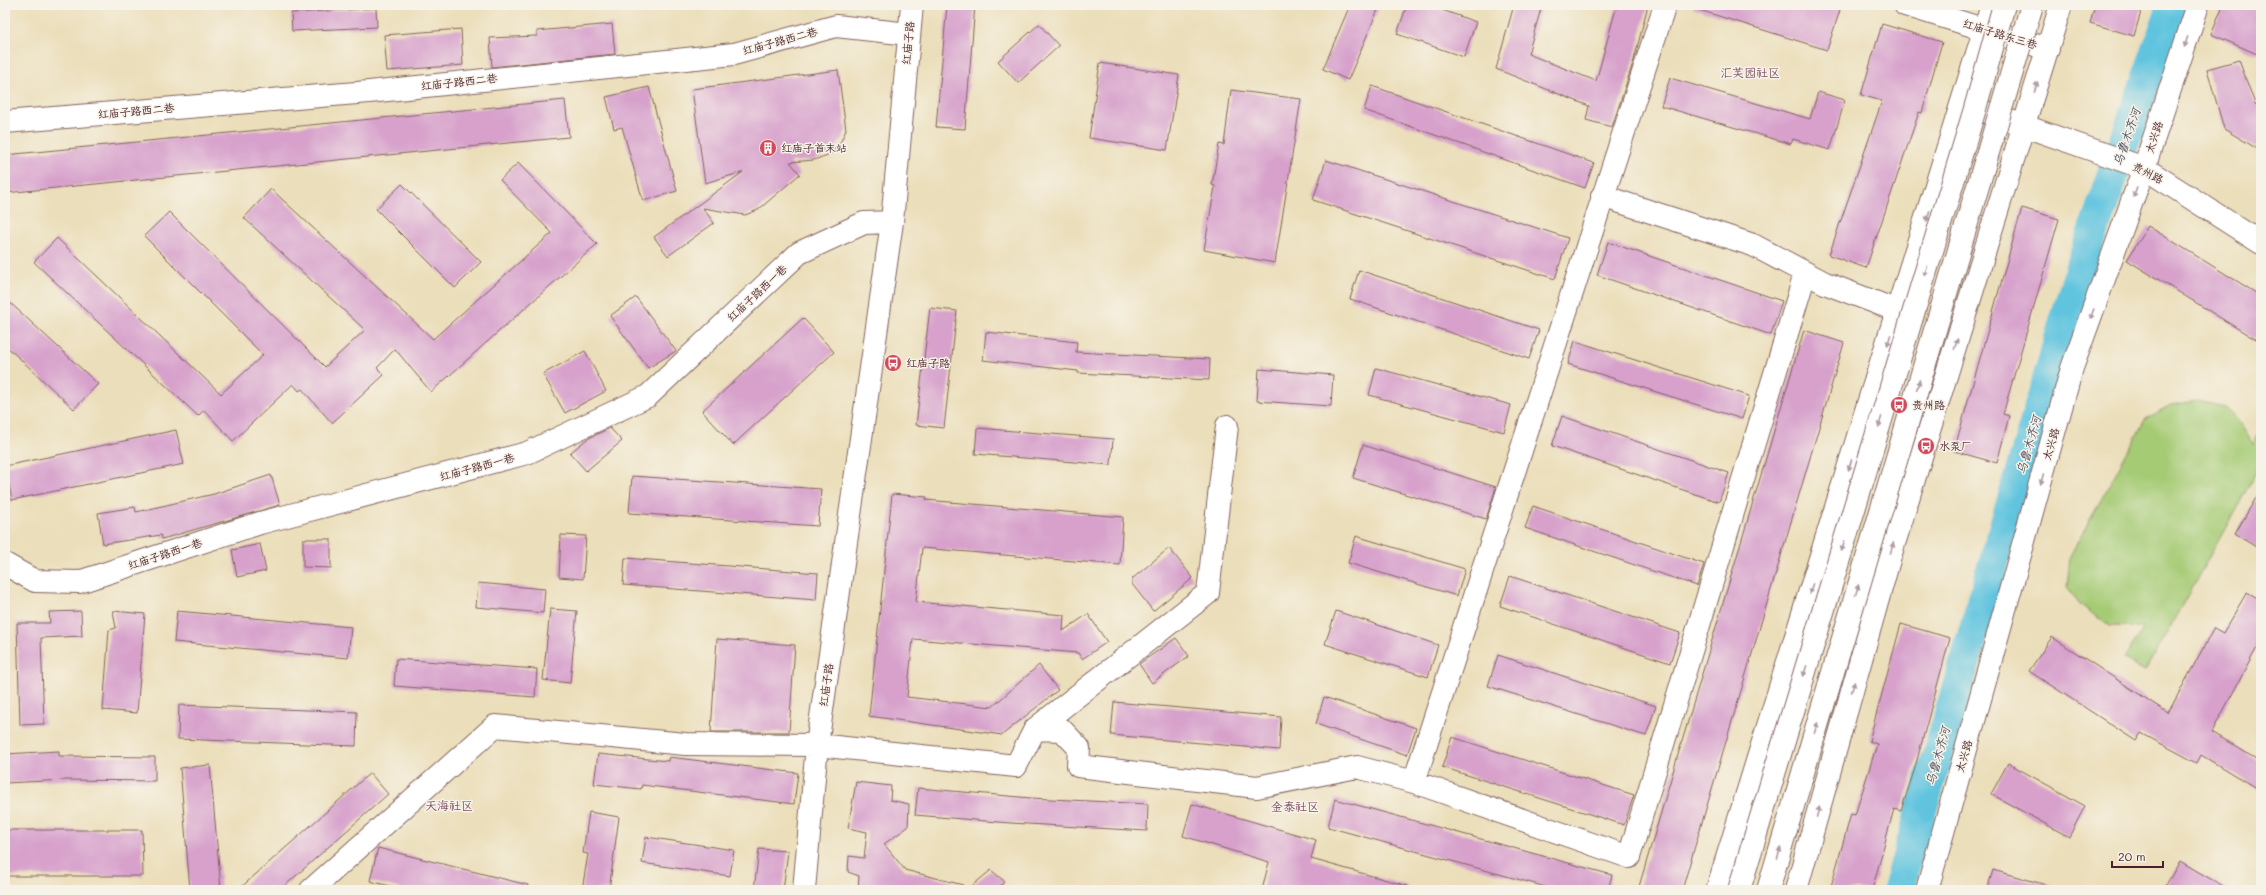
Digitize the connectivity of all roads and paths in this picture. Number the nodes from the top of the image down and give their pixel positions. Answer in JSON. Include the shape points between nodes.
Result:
{"nodes":[{"id":1,"x":912,"y":5,"type":"edge"},
{"id":2,"x":1665,"y":5,"type":"edge"},
{"id":3,"x":1906,"y":5,"type":"edge"},
{"id":4,"x":1992,"y":5,"type":"edge"},
{"id":5,"x":2004,"y":5,"type":"edge"},
{"id":6,"x":2032,"y":5,"type":"edge"},
{"id":7,"x":2047,"y":5,"type":"edge"},
{"id":8,"x":2061,"y":5,"type":"edge"},
{"id":9,"x":2198,"y":5,"type":"edge"},
{"id":10,"x":1986,"y":30,"type":"junction"},
{"id":11,"x":909,"y":34,"type":"junction"},
{"id":12,"x":2020,"y":44,"type":"junction"},
{"id":13,"x":2048,"y":49,"type":"junction"},
{"id":14,"x":1962,"y":104,"type":"junction"},
{"id":15,"x":5,"y":122,"type":"edge"},
{"id":16,"x":2024,"y":124,"type":"junction"},
{"id":17,"x":2140,"y":167,"type":"junction"},
{"id":18,"x":1602,"y":196,"type":"junction"},
{"id":19,"x":892,"y":222,"type":"junction"},
{"id":20,"x":2261,"y":243,"type":"edge"},
{"id":21,"x":1805,"y":274,"type":"junction"},
{"id":22,"x":1898,"y":311,"type":"junction"},
{"id":23,"x":1227,"y":426,"type":"dead end"},
{"id":24,"x":5,"y":564,"type":"edge"},
{"id":25,"x":1035,"y":729,"type":"junction"},
{"id":26,"x":817,"y":745,"type":"junction"},
{"id":27,"x":1414,"y":782,"type":"junction"},
{"id":28,"x":311,"y":890,"type":"edge"},
{"id":29,"x":804,"y":890,"type":"edge"},
{"id":30,"x":1717,"y":890,"type":"edge"},
{"id":31,"x":1739,"y":890,"type":"edge"},
{"id":32,"x":1768,"y":890,"type":"edge"},
{"id":33,"x":1796,"y":890,"type":"edge"},
{"id":34,"x":1927,"y":890,"type":"edge"}],
"edges":[{"from":1,"to":11,"type":"main road","name":"红庙子路"},
{"from":2,"to":18,"type":"main road"},
{"from":3,"to":10,"type":"main road","name":"红庙子路东三巷"},
{"from":4,"to":10,"type":"main road"},
{"from":5,"to":31,"type":"main road","one_way":true,"bridge":true},
{"from":6,"to":12,"type":"main road","bridge":true},
{"from":7,"to":12,"type":"main road","via":[[2040,20]]},
{"from":8,"to":13,"type":"main road"},
{"from":9,"to":17,"type":"main road","name":"太兴路","one_way":true},
{"from":10,"to":13,"type":"main road","name":"红庙子路东三巷"},
{"from":10,"to":14,"type":"main road"},
{"from":11,"to":15,"type":"main road","name":"红庙子路西二巷","via":[[836,26],[734,54],[369,92]]},
{"from":11,"to":19,"type":"main road","name":"红庙子路"},
{"from":32,"to":12,"type":"main road","one_way":true,"bridge":true},
{"from":16,"to":13,"type":"main road","one_way":true},
{"from":14,"to":16,"type":"main road","name":"贵州路"},
{"from":14,"to":22,"type":"main road","one_way":true},
{"from":16,"to":17,"type":"main road","name":"贵州路"},
{"from":33,"to":16,"type":"main road","one_way":true,"via":[[1889,560]]},
{"from":17,"to":20,"type":"main road","name":"贵州路"},
{"from":17,"to":34,"type":"main road","name":"太兴路","one_way":true,"via":[[2072,368]]},
{"from":18,"to":21,"type":"main road","via":[[1753,245]]},
{"from":18,"to":27,"type":"main road"},
{"from":19,"to":24,"type":"main road","name":"红庙子路西一巷","via":[[864,223],[799,253],[648,396],[528,454],[260,523],[79,582],[36,581]]},
{"from":19,"to":26,"type":"main road","name":"红庙子路"},
{"from":21,"to":22,"type":"main road"},
{"from":21,"to":27,"type":"main road","via":[[1629,857]]},
{"from":22,"to":30,"type":"main road","one_way":true},
{"from":23,"to":25,"type":"main road","via":[[1208,593]]},
{"from":25,"to":26,"type":"main road","via":[[1016,766]]},
{"from":25,"to":27,"type":"main road","via":[[1062,730],[1079,748],[1078,766],[1257,787],[1357,767]]},
{"from":26,"to":28,"type":"main road","via":[[685,744],[495,726]]},
{"from":26,"to":29,"type":"main road","name":"红庙子路"}]}
